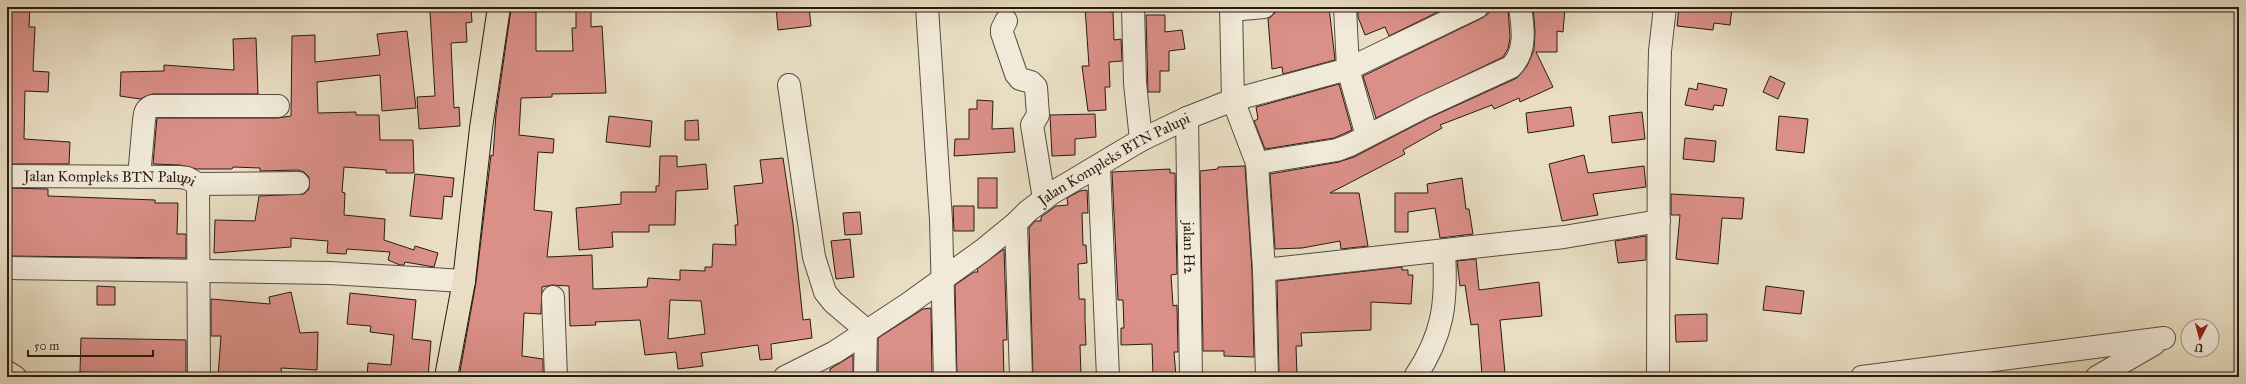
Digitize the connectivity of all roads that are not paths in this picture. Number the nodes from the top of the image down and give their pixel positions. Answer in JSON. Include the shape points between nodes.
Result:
{"nodes":[{"id":1,"x":499,"y":7,"type":"edge"},
{"id":2,"x":927,"y":7,"type":"edge"},
{"id":3,"x":1133,"y":7,"type":"edge"},
{"id":4,"x":1264,"y":7,"type":"edge"},
{"id":5,"x":1345,"y":7,"type":"edge"},
{"id":6,"x":1477,"y":7,"type":"edge"},
{"id":7,"x":1520,"y":7,"type":"edge"},
{"id":8,"x":1665,"y":7,"type":"edge"},
{"id":9,"x":1231,"y":8,"type":"edge"},
{"id":10,"x":1006,"y":21,"type":"dead end"},
{"id":11,"x":1348,"y":69,"type":"junction"},
{"id":12,"x":789,"y":85,"type":"dead end"},
{"id":13,"x":1233,"y":100,"type":"junction"},
{"id":14,"x":278,"y":106,"type":"dead end"},
{"id":15,"x":1187,"y":118,"type":"junction"},
{"id":16,"x":1367,"y":136,"type":"junction"},
{"id":17,"x":1141,"y":140,"type":"junction"},
{"id":18,"x":1257,"y":163,"type":"junction"},
{"id":19,"x":1099,"y":167,"type":"junction"},
{"id":20,"x":7,"y":176,"type":"edge"},
{"id":21,"x":139,"y":177,"type":"junction"},
{"id":22,"x":298,"y":183,"type":"dead end"},
{"id":23,"x":198,"y":184,"type":"junction"},
{"id":24,"x":1044,"y":199,"type":"junction"},
{"id":25,"x":1659,"y":221,"type":"junction"},
{"id":26,"x":1016,"y":223,"type":"junction"},
{"id":27,"x":1444,"y":251,"type":"junction"},
{"id":28,"x":7,"y":268,"type":"edge"},
{"id":29,"x":199,"y":270,"type":"junction"},
{"id":30,"x":1264,"y":270,"type":"junction"},
{"id":31,"x":943,"y":279,"type":"junction"},
{"id":32,"x":464,"y":281,"type":"junction"},
{"id":33,"x":553,"y":297,"type":"dead end"},
{"id":34,"x":866,"y":330,"type":"junction"},
{"id":35,"x":7,"y":372,"type":"edge"},
{"id":36,"x":1901,"y":374,"type":"edge"},
{"id":37,"x":15,"y":377,"type":"edge"},
{"id":38,"x":199,"y":377,"type":"edge"},
{"id":39,"x":446,"y":377,"type":"edge"},
{"id":40,"x":556,"y":377,"type":"edge"},
{"id":41,"x":785,"y":377,"type":"edge"},
{"id":42,"x":865,"y":377,"type":"edge"},
{"id":43,"x":945,"y":377,"type":"edge"},
{"id":44,"x":1021,"y":377,"type":"edge"},
{"id":45,"x":1108,"y":377,"type":"edge"},
{"id":46,"x":1191,"y":377,"type":"edge"},
{"id":47,"x":1267,"y":377,"type":"edge"},
{"id":48,"x":1415,"y":377,"type":"edge"},
{"id":49,"x":1658,"y":377,"type":"edge"},
{"id":50,"x":1862,"y":377,"type":"edge"},
{"id":51,"x":2097,"y":377,"type":"edge"}],
"edges":[{"from":1,"to":32,"type":"main road","via":[[481,128]]},
{"from":2,"to":31,"type":"street"},
{"from":3,"to":17,"type":"street","via":[[1135,83]]},
{"from":4,"to":9,"type":"street"},
{"from":5,"to":11,"type":"street"},
{"from":6,"to":11,"type":"street","name":"Jalan Kompleks BTN Palupi"},
{"from":7,"to":16,"type":"street","via":[[1522,47],[1520,56],[1511,67]]},
{"from":8,"to":25,"type":"street","via":[[1659,96]]},
{"from":9,"to":13,"type":"street"},
{"from":10,"to":24,"type":"street","via":[[1002,33],[1016,74],[1020,79],[1031,82],[1036,88],[1038,115],[1032,125]]},
{"from":11,"to":13,"type":"street","name":"Jalan Kompleks BTN Palupi"},
{"from":11,"to":16,"type":"street"},
{"from":12,"to":34,"type":"street","via":[[814,257],[825,292]]},
{"from":13,"to":15,"type":"street","name":"Jalan Kompleks BTN Palupi"},
{"from":13,"to":18,"type":"street"},
{"from":14,"to":21,"type":"street","via":[[148,108],[145,111]]},
{"from":15,"to":17,"type":"street","name":"Jalan Kompleks BTN Palupi"},
{"from":15,"to":46,"type":"street","name":"jalan H2"},
{"from":16,"to":18,"type":"street","via":[[1337,150]]},
{"from":17,"to":19,"type":"street","name":"Jalan Kompleks BTN Palupi"},
{"from":18,"to":30,"type":"street"},
{"from":19,"to":24,"type":"street","name":"Jalan Kompleks BTN Palupi"},
{"from":19,"to":45,"type":"street"},
{"from":20,"to":21,"type":"street","name":"Jalan Kompleks BTN Palupi"},
{"from":21,"to":23,"type":"street","name":"Jalan Kompleks BTN Palupi","via":[[187,178]]},
{"from":22,"to":23,"type":"street"},
{"from":23,"to":29,"type":"street","name":"Jalan Kompleks BTN Palupi"},
{"from":24,"to":26,"type":"street","name":"Jalan Kompleks BTN Palupi"},
{"from":25,"to":27,"type":"street","via":[[1564,237]]},
{"from":25,"to":49,"type":"street"},
{"from":26,"to":31,"type":"street","name":"Jalan Kompleks BTN Palupi"},
{"from":26,"to":44,"type":"street"},
{"from":27,"to":30,"type":"street"},
{"from":27,"to":48,"type":"street","via":[[1445,303],[1440,327]]},
{"from":28,"to":29,"type":"street"},
{"from":29,"to":32,"type":"street","via":[[330,273]]},
{"from":29,"to":38,"type":"street","name":"Jalan Kompleks BTN Palupi"},
{"from":30,"to":47,"type":"street"},
{"from":31,"to":34,"type":"street","name":"Jalan Kompleks BTN Palupi"},
{"from":31,"to":43,"type":"street"},
{"from":32,"to":39,"type":"main road"},
{"from":33,"to":40,"type":"street"},
{"from":34,"to":41,"type":"street","name":"Jalan Kompleks BTN Palupi","via":[[835,352]]},
{"from":34,"to":42,"type":"street"},
{"from":35,"to":37,"type":"street"},
{"from":36,"to":50,"type":"street"},
{"from":36,"to":51,"type":"street","via":[[2164,338]]}]}
